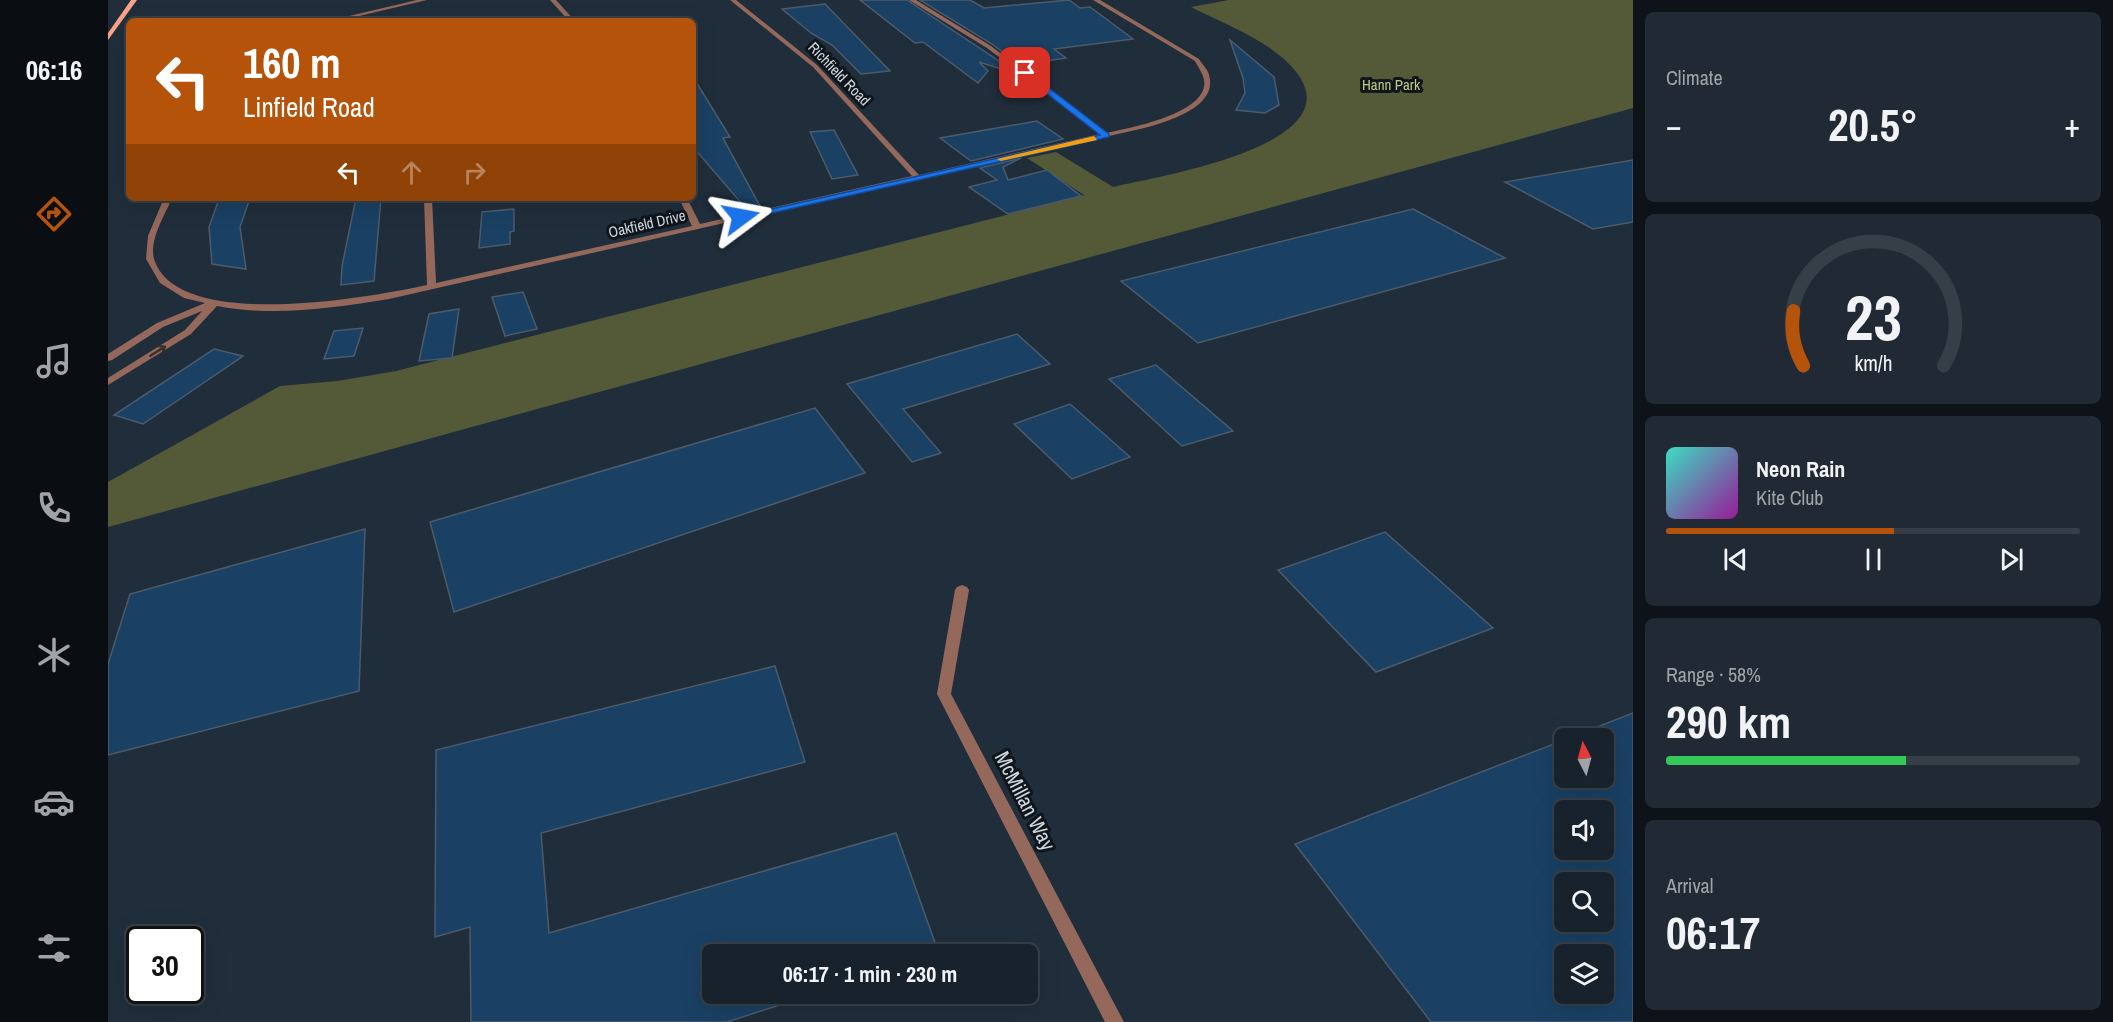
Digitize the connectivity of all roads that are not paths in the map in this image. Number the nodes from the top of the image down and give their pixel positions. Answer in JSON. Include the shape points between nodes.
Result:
{"nodes":[{"id":1,"x":134,"y":0,"type":"edge"},
{"id":2,"x":424,"y":0,"type":"edge"},
{"id":3,"x":553,"y":0,"type":"edge"},
{"id":4,"x":733,"y":0,"type":"edge"},
{"id":5,"x":912,"y":0,"type":"edge"},
{"id":6,"x":1096,"y":0,"type":"edge"},
{"id":7,"x":344,"y":18,"type":"edge"},
{"id":8,"x":569,"y":18,"type":"edge"},
{"id":9,"x":108,"y":38,"type":"edge"},
{"id":10,"x":1106,"y":136,"type":"junction"},
{"id":11,"x":917,"y":177,"type":"junction"},
{"id":12,"x":167,"y":201,"type":"edge"},
{"id":13,"x":428,"y":201,"type":"edge"},
{"id":14,"x":684,"y":201,"type":"edge"},
{"id":15,"x":697,"y":227,"type":"junction"},
{"id":16,"x":432,"y":286,"type":"junction"},
{"id":17,"x":215,"y":302,"type":"junction"},
{"id":18,"x":108,"y":358,"type":"edge"},
{"id":19,"x":108,"y":382,"type":"edge"},
{"id":20,"x":962,"y":590,"type":"dead end"},
{"id":21,"x":1115,"y":1022,"type":"edge"}],
"edges":[{"from":1,"to":9,"type":"main road"},
{"from":2,"to":7,"type":"street"},
{"from":3,"to":8,"type":"street"},
{"from":4,"to":11,"type":"street","name":"Richfield Road","via":[[816,66]]},
{"from":5,"to":10,"type":"street","via":[[989,46]]},
{"from":6,"to":10,"type":"street","name":"Oakfield Drive","via":[[1188,53],[1203,67],[1208,82],[1202,97],[1184,112]]},
{"from":10,"to":11,"type":"street","name":"Oakfield Drive"},
{"from":11,"to":15,"type":"street","name":"Oakfield Drive"},
{"from":12,"to":17,"type":"street","name":"Oakfield Drive","via":[[151,242],[153,268],[165,284]]},
{"from":13,"to":16,"type":"street"},
{"from":14,"to":15,"type":"street"},
{"from":15,"to":16,"type":"street","name":"Oakfield Drive"},
{"from":16,"to":17,"type":"street","name":"Oakfield Drive","via":[[361,302],[316,306],[254,307]]},
{"from":17,"to":18,"type":"street","via":[[160,326]]},
{"from":19,"to":17,"type":"street","one_way":true,"via":[[188,332]]},
{"from":20,"to":21,"type":"street","name":"McMillan Way","via":[[944,694]]}]}
